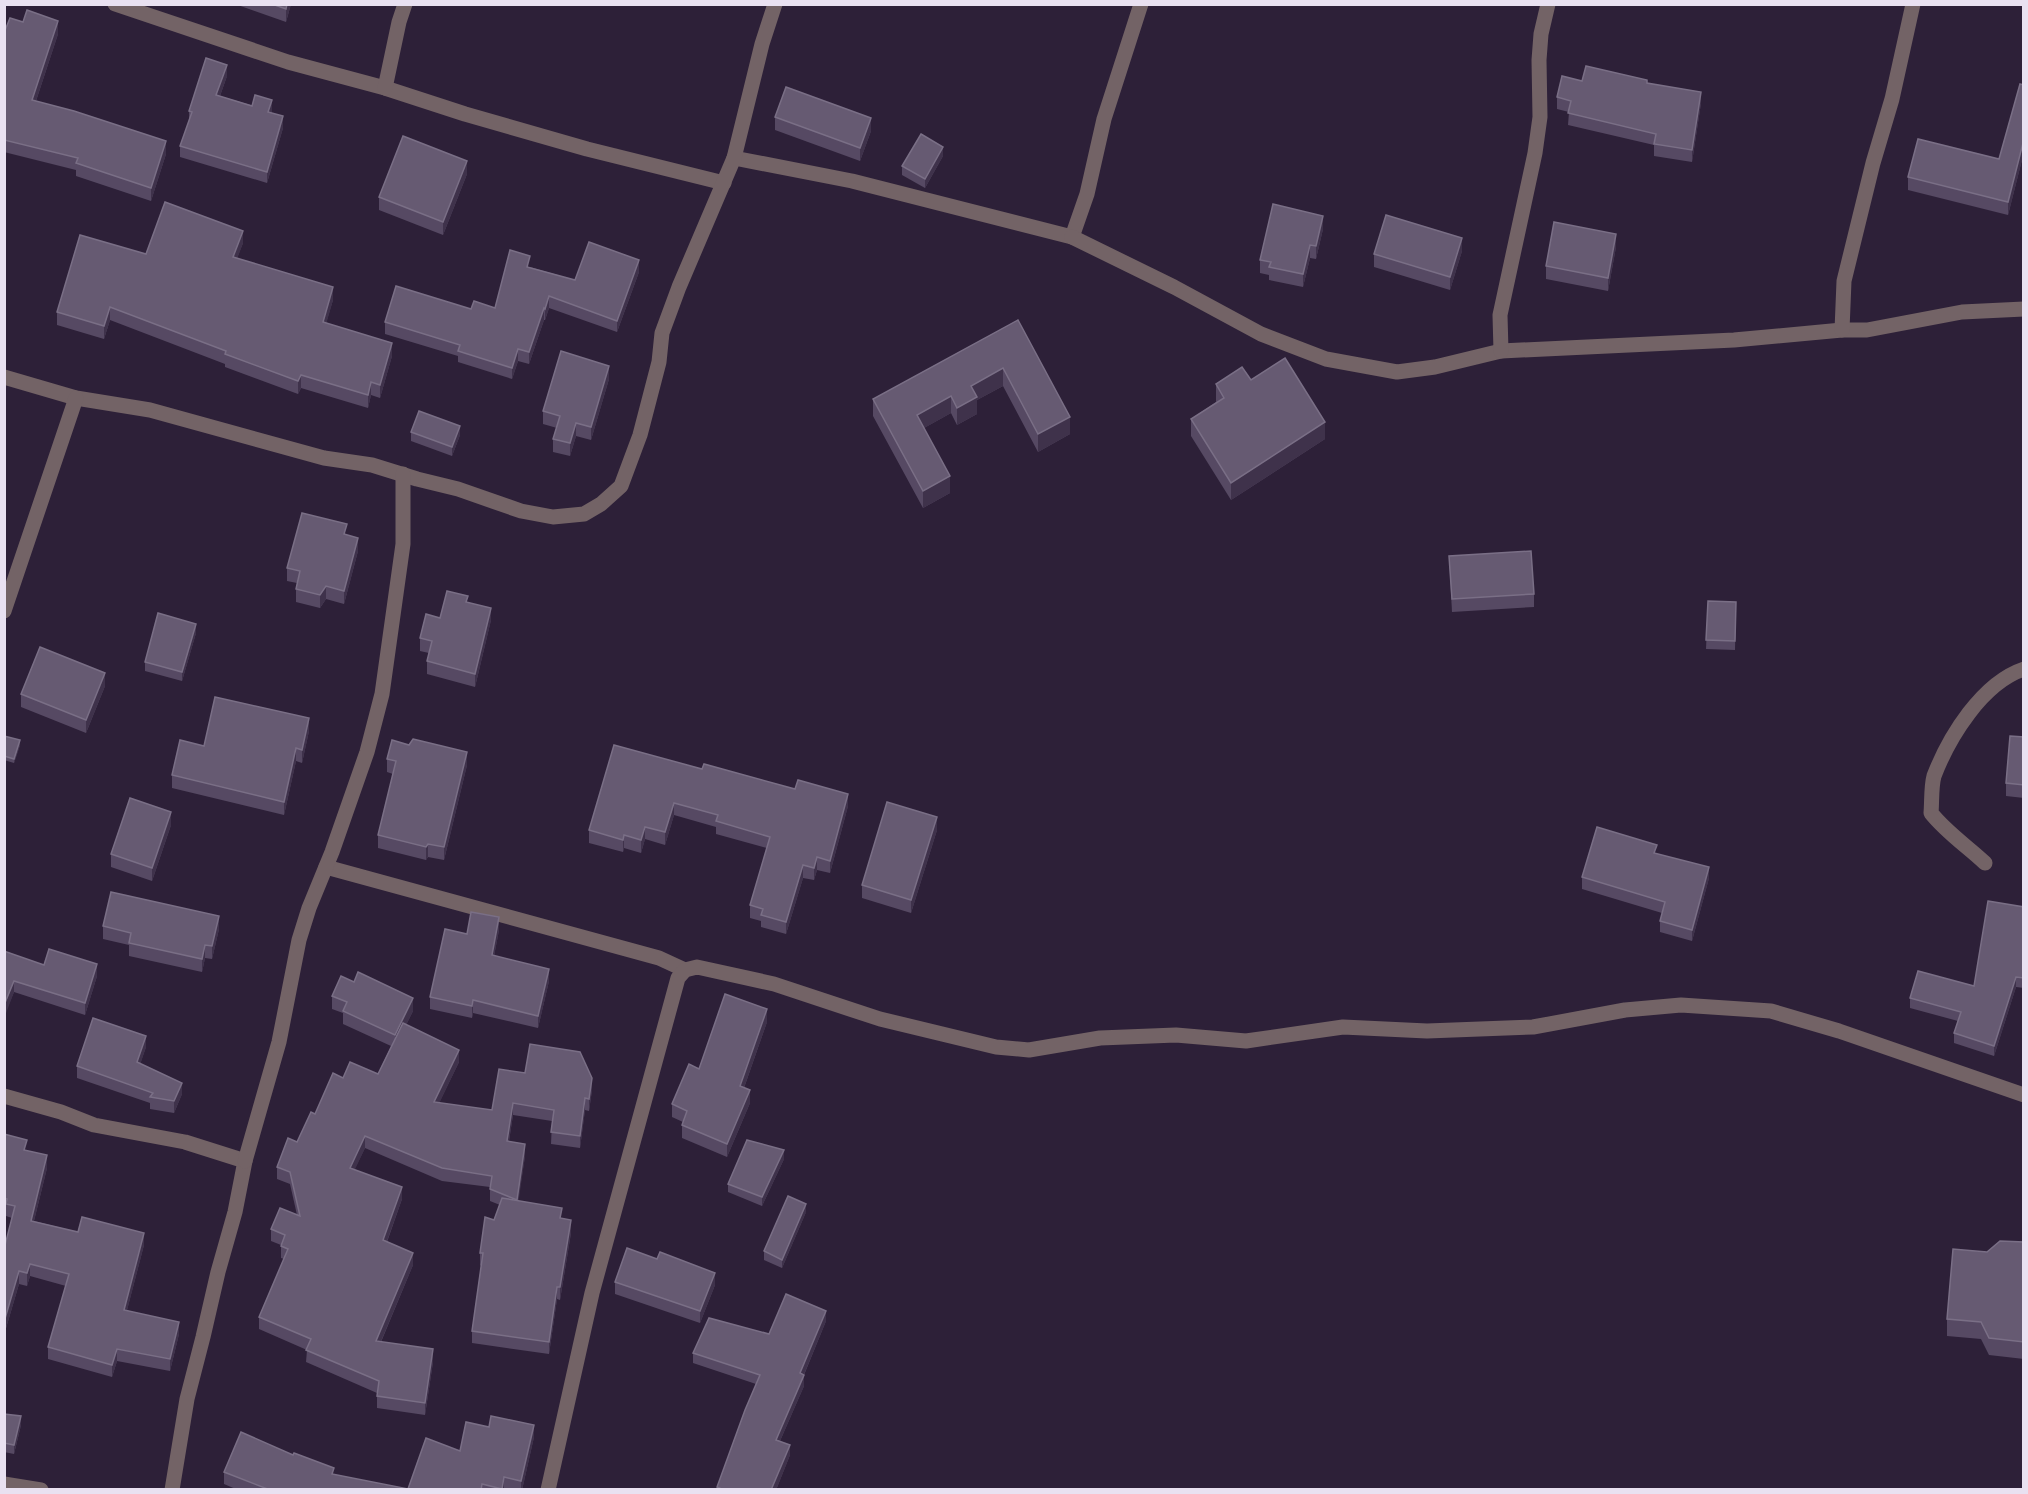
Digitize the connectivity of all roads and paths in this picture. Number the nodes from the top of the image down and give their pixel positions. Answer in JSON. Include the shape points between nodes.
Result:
{"nodes":[{"id":1,"x":115,"y":4,"type":"edge"},
{"id":2,"x":405,"y":4,"type":"edge"},
{"id":3,"x":775,"y":4,"type":"edge"},
{"id":4,"x":1141,"y":4,"type":"edge"},
{"id":5,"x":1548,"y":4,"type":"edge"},
{"id":6,"x":1913,"y":4,"type":"edge"},
{"id":7,"x":385,"y":88,"type":"junction"},
{"id":8,"x":734,"y":158,"type":"junction"},
{"id":9,"x":724,"y":183,"type":"junction"},
{"id":10,"x":1072,"y":237,"type":"junction"},
{"id":11,"x":2024,"y":309,"type":"edge"},
{"id":12,"x":1842,"y":330,"type":"junction"},
{"id":13,"x":1501,"y":351,"type":"junction"},
{"id":14,"x":4,"y":377,"type":"edge"},
{"id":15,"x":76,"y":398,"type":"junction"},
{"id":16,"x":403,"y":474,"type":"junction"},
{"id":17,"x":4,"y":611,"type":"edge"},
{"id":18,"x":2024,"y":669,"type":"edge"},
{"id":19,"x":1985,"y":863,"type":"dead end"},
{"id":20,"x":326,"y":867,"type":"junction"},
{"id":21,"x":685,"y":970,"type":"junction"},
{"id":22,"x":2024,"y":1095,"type":"edge"},
{"id":23,"x":4,"y":1096,"type":"edge"},
{"id":24,"x":245,"y":1161,"type":"junction"},
{"id":25,"x":4,"y":1484,"type":"edge"},
{"id":26,"x":41,"y":1490,"type":"edge"},
{"id":27,"x":172,"y":1490,"type":"edge"},
{"id":28,"x":548,"y":1490,"type":"edge"}],
"edges":[{"from":1,"to":7,"type":"street","via":[[288,62]]},
{"from":2,"to":7,"type":"street"},
{"from":3,"to":8,"type":"street"},
{"from":4,"to":10,"type":"street"},
{"from":5,"to":13,"type":"street","via":[[1539,60],[1539,126],[1500,315]]},
{"from":6,"to":12,"type":"street","via":[[1844,281]]},
{"from":7,"to":9,"type":"street","via":[[587,149]]},
{"from":8,"to":9,"type":"street"},
{"from":8,"to":10,"type":"street","via":[[852,181]]},
{"from":9,"to":16,"type":"street","via":[[662,333],[646,414],[621,486],[584,514],[553,517],[521,511]]},
{"from":10,"to":13,"type":"street","via":[[1261,334],[1326,359],[1397,372]]},
{"from":11,"to":12,"type":"street","via":[[1962,312],[1867,330]]},
{"from":12,"to":13,"type":"street","via":[[1734,340]]},
{"from":14,"to":15,"type":"street"},
{"from":15,"to":16,"type":"street","via":[[150,410],[324,458]]},
{"from":15,"to":17,"type":"street"},
{"from":16,"to":20,"type":"street","via":[[404,544],[382,694]]},
{"from":18,"to":19,"type":"street","via":[[1985,693],[1957,731],[1934,778],[1931,813]]},
{"from":20,"to":21,"type":"street","via":[[659,958]]},
{"from":20,"to":24,"type":"street","via":[[299,940],[279,1042]]},
{"from":21,"to":22,"type":"street","via":[[698,967],[774,984],[880,1019],[996,1047],[1029,1050],[1100,1038],[1176,1035],[1246,1041],[1343,1027],[1427,1031],[1533,1027],[1625,1010],[1681,1005],[1771,1011]]},
{"from":21,"to":28,"type":"street","via":[[678,978],[592,1293]]},
{"from":23,"to":24,"type":"street","via":[[94,1125],[185,1142]]},
{"from":24,"to":27,"type":"street","via":[[187,1399]]},
{"from":25,"to":26,"type":"street"}]}
